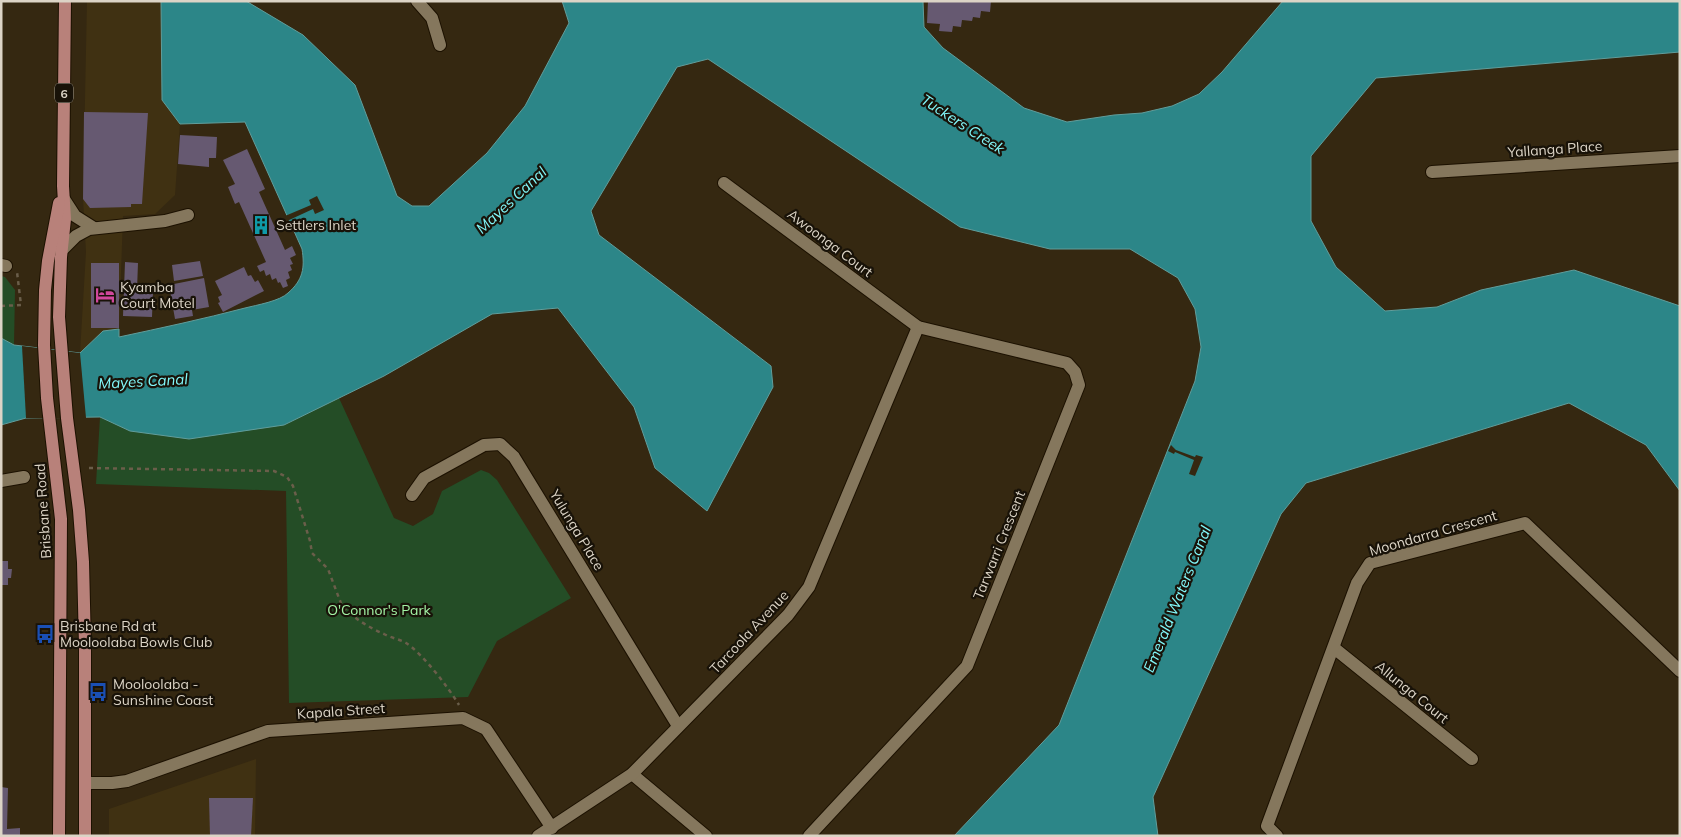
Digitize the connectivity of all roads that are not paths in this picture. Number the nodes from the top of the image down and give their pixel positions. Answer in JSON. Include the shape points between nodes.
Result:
{"nodes":[{"id":1,"x":65,"y":1,"type":"edge"},
{"id":2,"x":417,"y":1,"type":"edge"},
{"id":3,"x":440,"y":45,"type":"dead end"},
{"id":4,"x":1680,"y":156,"type":"edge"},
{"id":5,"x":1432,"y":172,"type":"dead end"},
{"id":6,"x":724,"y":183,"type":"dead end"},
{"id":7,"x":63,"y":186,"type":"junction"},
{"id":8,"x":64,"y":200,"type":"junction"},
{"id":9,"x":188,"y":214,"type":"dead end"},
{"id":10,"x":94,"y":228,"type":"junction"},
{"id":11,"x":61,"y":251,"type":"junction"},
{"id":12,"x":918,"y":327,"type":"junction"},
{"id":13,"x":24,"y":477,"type":"dead end"},
{"id":14,"x":1,"y":481,"type":"edge"},
{"id":15,"x":412,"y":496,"type":"dead end"},
{"id":16,"x":1334,"y":648,"type":"junction"},
{"id":17,"x":1680,"y":671,"type":"edge"},
{"id":18,"x":678,"y":726,"type":"junction"},
{"id":19,"x":1472,"y":759,"type":"dead end"},
{"id":20,"x":632,"y":774,"type":"junction"},
{"id":21,"x":86,"y":783,"type":"junction"},
{"id":22,"x":552,"y":828,"type":"junction"},
{"id":23,"x":58,"y":836,"type":"edge"},
{"id":24,"x":85,"y":836,"type":"edge"},
{"id":25,"x":538,"y":836,"type":"edge"},
{"id":26,"x":706,"y":836,"type":"edge"},
{"id":27,"x":809,"y":836,"type":"edge"},
{"id":28,"x":1277,"y":836,"type":"edge"}],
"edges":[{"from":1,"to":7,"type":"main road","name":"Brisbane Road","number":"6"},
{"from":2,"to":3,"type":"street","via":[[432,18]]},
{"from":4,"to":5,"type":"street","name":"Yallanga Place"},
{"from":6,"to":12,"type":"street","name":"Awoonga Court"},
{"from":7,"to":8,"type":"main road","name":"Brisbane Road"},
{"from":7,"to":23,"type":"main road","name":"Brisbane Road","number":"6","via":[[48,261],[44,345],[61,519]]},
{"from":8,"to":10,"type":"street","via":[[75,216]]},
{"from":8,"to":11,"type":"main road","name":"Brisbane Road"},
{"from":9,"to":10,"type":"street","via":[[165,221]]},
{"from":10,"to":11,"type":"street","via":[[76,236]]},
{"from":11,"to":21,"type":"main road","name":"Brisbane Road","via":[[60,345],[83,562]]},
{"from":12,"to":18,"type":"street","name":"Tarcoola Avenue","via":[[809,587],[788,616]]},
{"from":12,"to":27,"type":"street","name":"Tarwarri Crescent","via":[[1066,363],[1075,372],[1079,385],[967,666]]},
{"from":13,"to":14,"type":"street"},
{"from":15,"to":18,"type":"street","name":"Yulunga Place","via":[[424,478],[484,445],[500,444],[514,457]]},
{"from":16,"to":17,"type":"street","name":"Moondarra Crescent","via":[[1357,583],[1370,563],[1525,523]]},
{"from":16,"to":19,"type":"street","name":"Allunga Court"},
{"from":16,"to":28,"type":"street","name":"Moondarra Crescent","via":[[1267,826]]},
{"from":18,"to":20,"type":"street","name":"Tarcoola Avenue"},
{"from":20,"to":22,"type":"street","name":"Tarcoola Avenue"},
{"from":20,"to":26,"type":"street"},
{"from":21,"to":22,"type":"street","name":"Kapala Street","via":[[127,781],[268,731],[463,718],[486,729]]},
{"from":21,"to":24,"type":"main road","name":"Brisbane Road"},
{"from":22,"to":25,"type":"street","name":"Tarcoola Avenue"}]}
